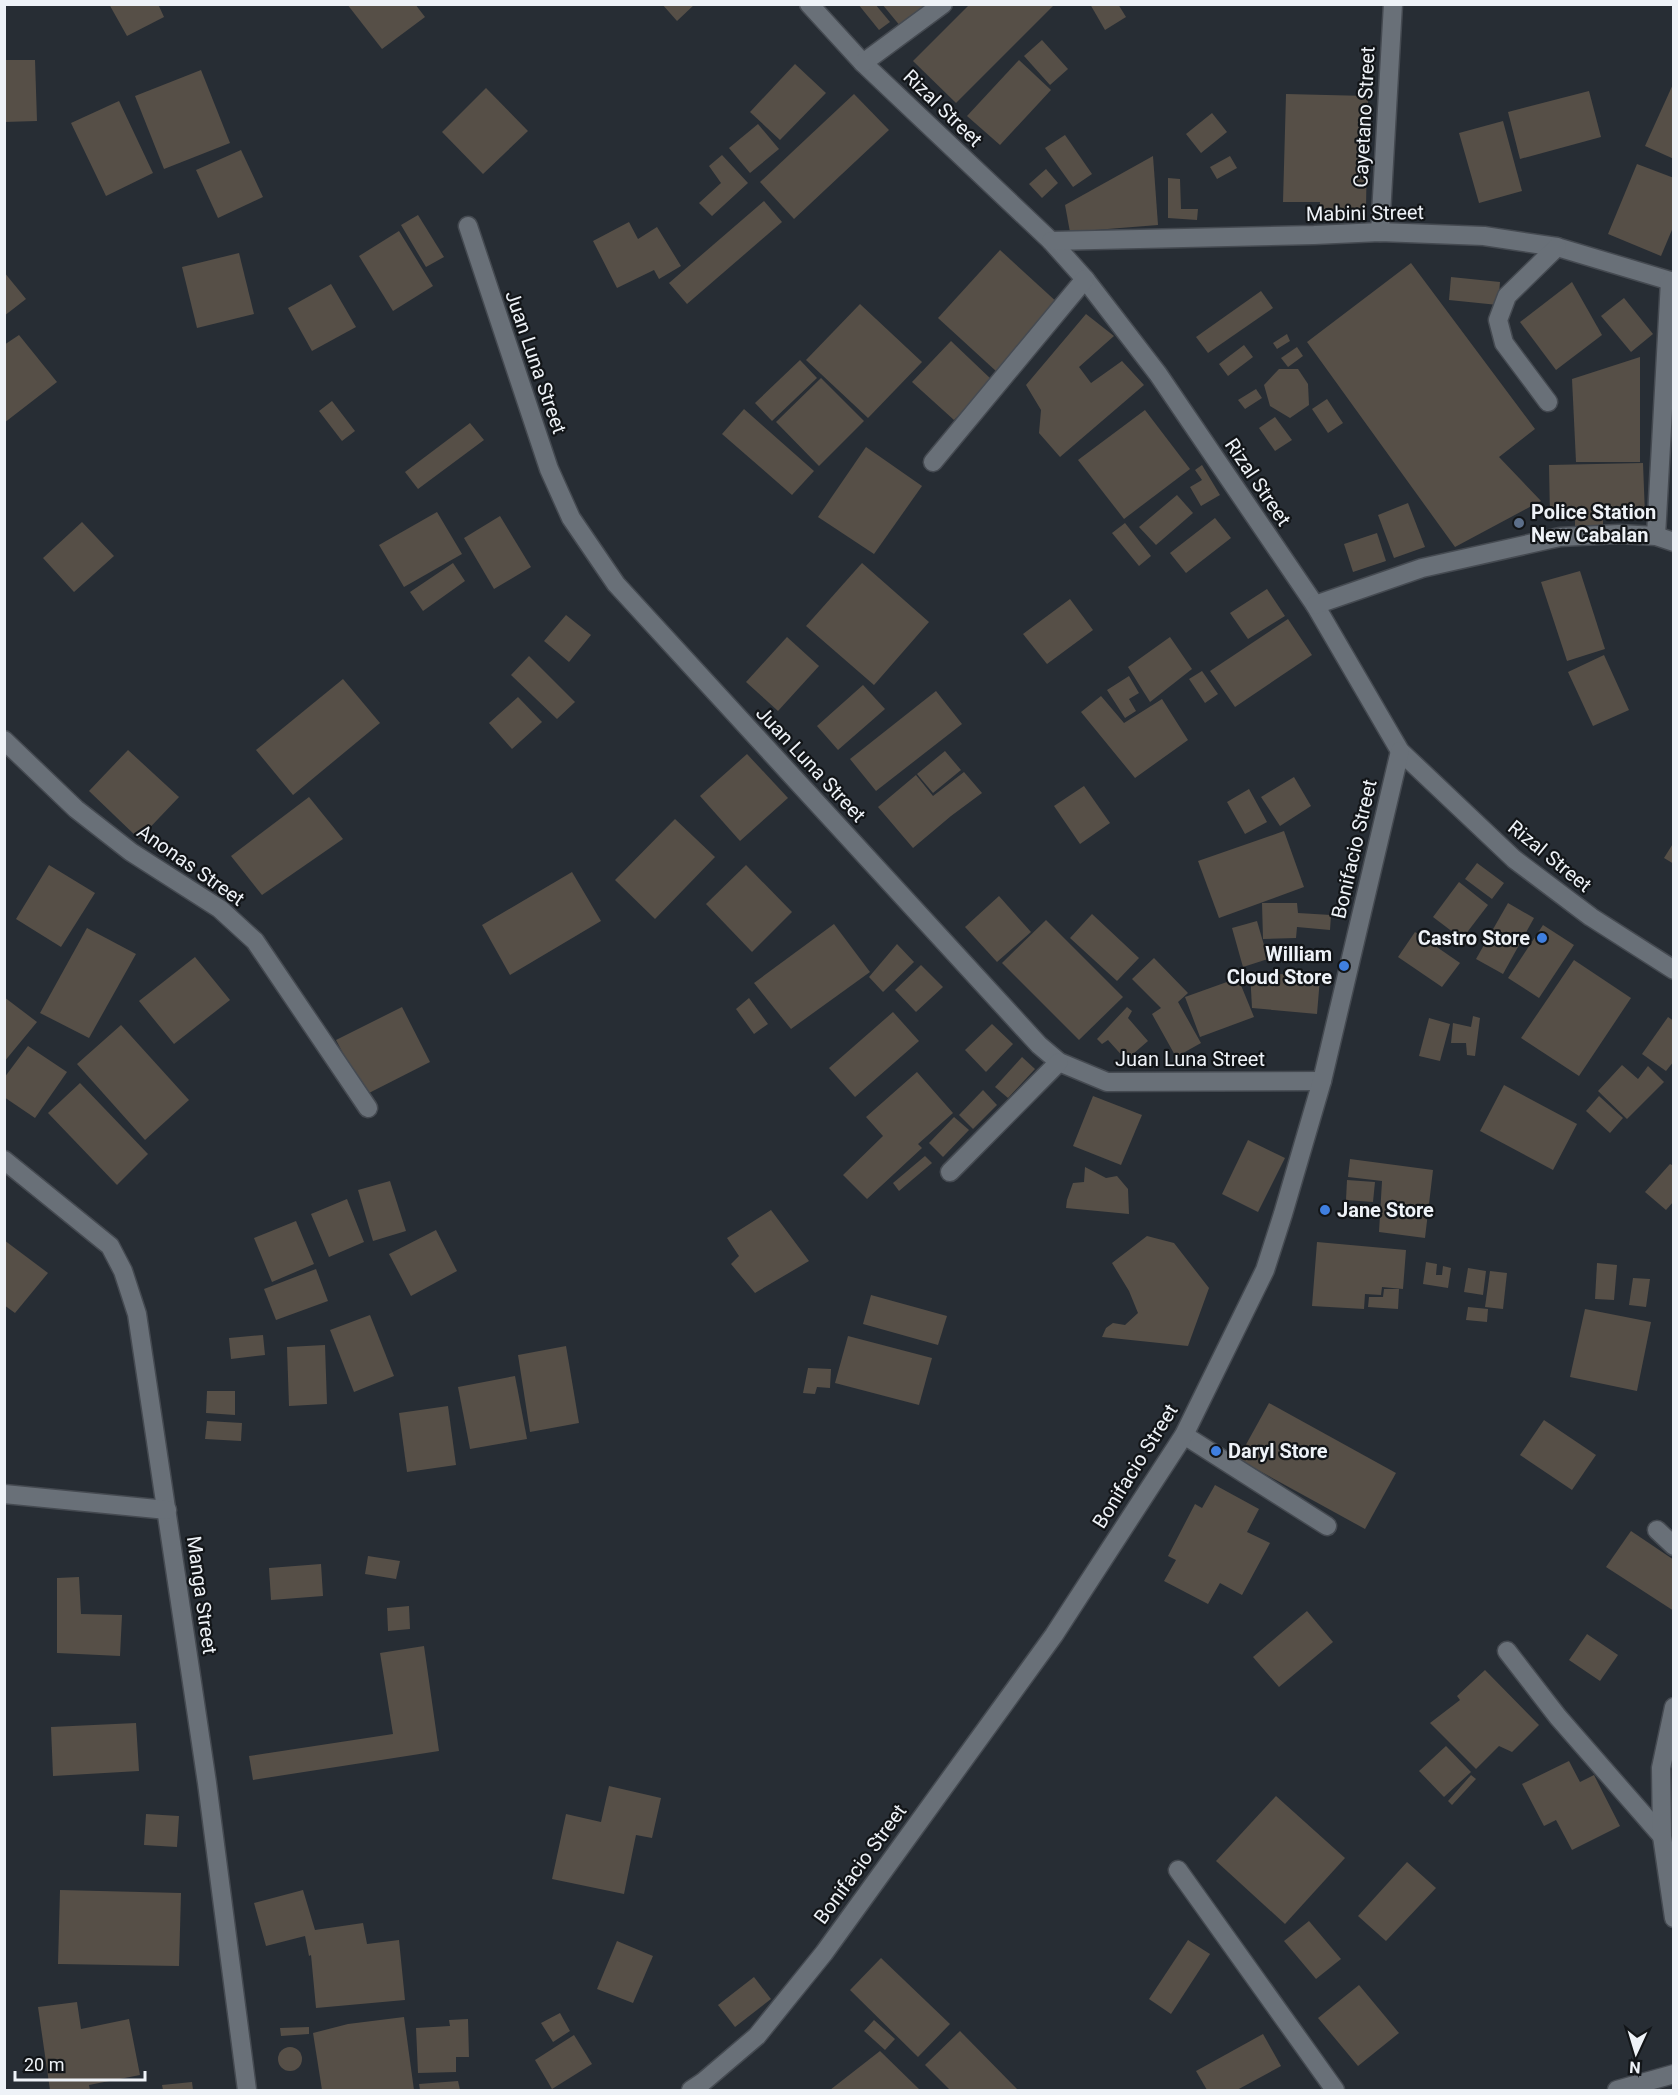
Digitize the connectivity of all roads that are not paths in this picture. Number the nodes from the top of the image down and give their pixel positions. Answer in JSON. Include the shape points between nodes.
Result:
{"nodes":[{"id":1,"x":809,"y":4,"type":"edge"},
{"id":2,"x":944,"y":4,"type":"edge"},
{"id":3,"x":1393,"y":4,"type":"edge"},
{"id":4,"x":863,"y":63,"type":"junction"},
{"id":5,"x":468,"y":226,"type":"dead end"},
{"id":6,"x":1380,"y":232,"type":"junction"},
{"id":7,"x":1052,"y":241,"type":"junction"},
{"id":8,"x":1557,"y":247,"type":"junction"},
{"id":9,"x":1085,"y":279,"type":"junction"},
{"id":10,"x":1672,"y":281,"type":"edge"},
{"id":11,"x":1548,"y":402,"type":"dead end"},
{"id":12,"x":933,"y":462,"type":"dead end"},
{"id":13,"x":1656,"y":536,"type":"junction"},
{"id":14,"x":1674,"y":542,"type":"edge"},
{"id":15,"x":1315,"y":605,"type":"junction"},
{"id":16,"x":4,"y":740,"type":"edge"},
{"id":17,"x":1400,"y":751,"type":"junction"},
{"id":18,"x":1674,"y":970,"type":"edge"},
{"id":19,"x":1059,"y":1062,"type":"junction"},
{"id":20,"x":1322,"y":1081,"type":"junction"},
{"id":21,"x":368,"y":1108,"type":"dead end"},
{"id":22,"x":6,"y":1165,"type":"edge"},
{"id":23,"x":950,"y":1172,"type":"dead end"},
{"id":24,"x":1184,"y":1435,"type":"junction"},
{"id":25,"x":4,"y":1494,"type":"edge"},
{"id":26,"x":167,"y":1510,"type":"junction"},
{"id":27,"x":1327,"y":1526,"type":"dead end"},
{"id":28,"x":1657,"y":1530,"type":"dead end"},
{"id":29,"x":1674,"y":1546,"type":"edge"},
{"id":30,"x":1507,"y":1651,"type":"dead end"},
{"id":31,"x":1674,"y":1707,"type":"edge"},
{"id":32,"x":1662,"y":1836,"type":"junction"},
{"id":33,"x":1179,"y":1870,"type":"dead end"},
{"id":34,"x":1674,"y":1918,"type":"edge"},
{"id":35,"x":1674,"y":2074,"type":"edge"},
{"id":36,"x":247,"y":2091,"type":"edge"},
{"id":37,"x":691,"y":2091,"type":"edge"},
{"id":38,"x":1335,"y":2091,"type":"edge"},
{"id":39,"x":1617,"y":2091,"type":"edge"}],
"edges":[{"from":1,"to":4,"type":"street","name":"Rizal Street"},
{"from":2,"to":4,"type":"street"},
{"from":3,"to":6,"type":"street","name":"Cayetano Street"},
{"from":4,"to":7,"type":"street","name":"Rizal Street"},
{"from":5,"to":19,"type":"street","name":"Juan Luna Street","via":[[549,469],[571,518],[616,584],[1039,1045]]},
{"from":6,"to":7,"type":"street","name":"Mabini Street"},
{"from":6,"to":8,"type":"street","name":"Mabini Street","via":[[1484,236]]},
{"from":7,"to":9,"type":"street","name":"Rizal Street"},
{"from":8,"to":10,"type":"street","name":"Mabini Street"},
{"from":8,"to":11,"type":"street","via":[[1507,296],[1498,320],[1504,343]]},
{"from":9,"to":12,"type":"street"},
{"from":9,"to":15,"type":"street","name":"Rizal Street","via":[[1158,374]]},
{"from":10,"to":13,"type":"street"},
{"from":13,"to":14,"type":"street"},
{"from":13,"to":15,"type":"street","via":[[1560,537],[1422,568]]},
{"from":15,"to":17,"type":"street","name":"Rizal Street"},
{"from":16,"to":21,"type":"street","name":"Anonas Street","via":[[76,809],[131,852],[220,909],[255,941]]},
{"from":17,"to":18,"type":"street","name":"Rizal Street","via":[[1514,859],[1591,917]]},
{"from":17,"to":20,"type":"street","name":"Bonifacio Street"},
{"from":19,"to":20,"type":"street","name":"Juan Luna Street","via":[[1107,1082]]},
{"from":19,"to":23,"type":"street"},
{"from":20,"to":24,"type":"street","name":"Bonifacio Street","via":[[1265,1270]]},
{"from":22,"to":26,"type":"street","name":"Manga Street","via":[[110,1246],[123,1271],[137,1314]]},
{"from":24,"to":27,"type":"street"},
{"from":24,"to":37,"type":"street","name":"Bonifacio Street","via":[[1054,1635],[824,1953],[757,2036]]},
{"from":25,"to":26,"type":"street"},
{"from":26,"to":36,"type":"street","name":"Manga Street"},
{"from":28,"to":29,"type":"street"},
{"from":30,"to":32,"type":"street","via":[[1558,1717]]},
{"from":31,"to":32,"type":"street","via":[[1661,1768]]},
{"from":32,"to":34,"type":"street"},
{"from":33,"to":38,"type":"street"},
{"from":35,"to":39,"type":"street"}]}
